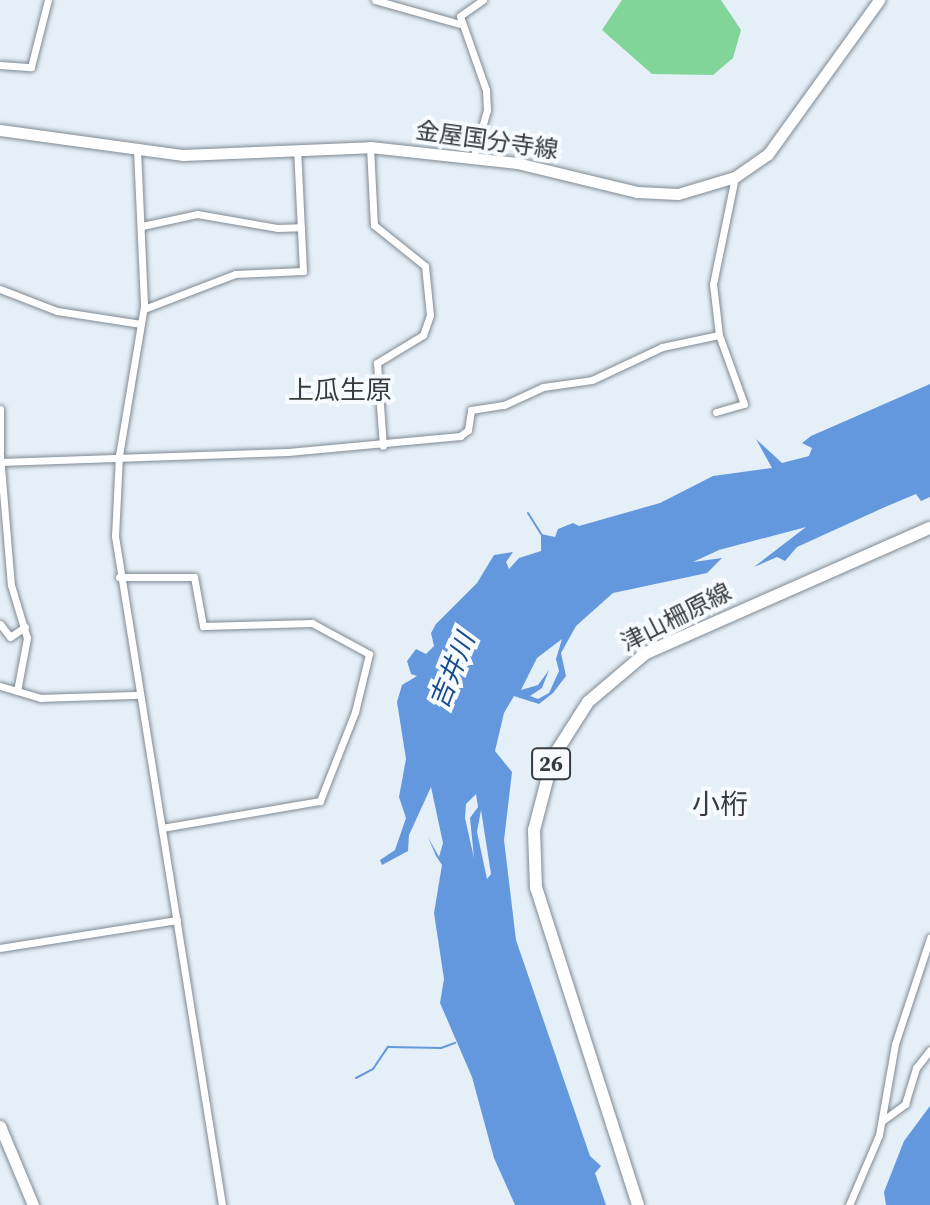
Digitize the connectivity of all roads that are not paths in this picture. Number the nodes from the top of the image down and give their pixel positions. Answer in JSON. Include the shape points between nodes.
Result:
{"nodes":[{"id":1,"x":48,"y":0,"type":"edge"},
{"id":2,"x":375,"y":0,"type":"edge"},
{"id":3,"x":483,"y":0,"type":"edge"},
{"id":4,"x":879,"y":0,"type":"edge"},
{"id":5,"x":460,"y":24,"type":"junction"},
{"id":6,"x":0,"y":65,"type":"edge"},
{"id":7,"x":0,"y":130,"type":"edge"},
{"id":8,"x":370,"y":147,"type":"junction"},
{"id":9,"x":297,"y":149,"type":"junction"},
{"id":10,"x":137,"y":150,"type":"junction"},
{"id":11,"x":473,"y":159,"type":"junction"},
{"id":12,"x":735,"y":177,"type":"junction"},
{"id":13,"x":142,"y":226,"type":"junction"},
{"id":14,"x":301,"y":227,"type":"junction"},
{"id":15,"x":0,"y":289,"type":"edge"},
{"id":16,"x":144,"y":309,"type":"junction"},
{"id":17,"x":141,"y":324,"type":"junction"},
{"id":18,"x":719,"y":335,"type":"junction"},
{"id":19,"x":0,"y":409,"type":"edge"},
{"id":20,"x":716,"y":412,"type":"dead end"},
{"id":21,"x":383,"y":446,"type":"junction"},
{"id":22,"x":119,"y":455,"type":"junction"},
{"id":23,"x":0,"y":457,"type":"edge"},
{"id":24,"x":930,"y":528,"type":"edge"},
{"id":25,"x":119,"y":577,"type":"junction"},
{"id":26,"x":0,"y":624,"type":"edge"},
{"id":27,"x":25,"y":627,"type":"junction"},
{"id":28,"x":0,"y":686,"type":"edge"},
{"id":29,"x":17,"y":691,"type":"junction"},
{"id":30,"x":138,"y":695,"type":"junction"},
{"id":31,"x":162,"y":828,"type":"junction"},
{"id":32,"x":177,"y":920,"type":"junction"},
{"id":33,"x":930,"y":938,"type":"edge"},
{"id":34,"x":0,"y":948,"type":"edge"},
{"id":35,"x":927,"y":955,"type":"edge"},
{"id":36,"x":930,"y":1050,"type":"edge"},
{"id":37,"x":882,"y":1121,"type":"junction"},
{"id":38,"x":0,"y":1126,"type":"edge"},
{"id":39,"x":33,"y":1205,"type":"edge"},
{"id":40,"x":222,"y":1205,"type":"edge"},
{"id":41,"x":638,"y":1205,"type":"edge"},
{"id":42,"x":849,"y":1205,"type":"edge"}],
"edges":[{"from":1,"to":6,"type":"street","via":[[31,67]]},
{"from":2,"to":5,"type":"street"},
{"from":3,"to":5,"type":"street","via":[[465,9]]},
{"from":4,"to":12,"type":"main road","name":"金屋国分寺線","via":[[791,129],[768,154]]},
{"from":5,"to":11,"type":"street","via":[[476,50],[486,90],[487,110]]},
{"from":7,"to":10,"type":"main road","name":"金屋国分寺線"},
{"from":8,"to":9,"type":"main road","name":"金屋国分寺線"},
{"from":8,"to":11,"type":"main road","name":"金屋国分寺線"},
{"from":8,"to":21,"type":"street","via":[[374,225],[423,262],[430,315],[423,335],[377,363]]},
{"from":9,"to":10,"type":"main road","name":"金屋国分寺線","via":[[183,155]]},
{"from":9,"to":14,"type":"street"},
{"from":10,"to":13,"type":"street"},
{"from":11,"to":12,"type":"main road","name":"金屋国分寺線","via":[[547,168],[655,194],[688,192]]},
{"from":12,"to":18,"type":"street","via":[[713,284]]},
{"from":13,"to":14,"type":"street","via":[[197,214]]},
{"from":13,"to":16,"type":"street"},
{"from":14,"to":16,"type":"street","via":[[303,271],[235,274]]},
{"from":15,"to":17,"type":"street","via":[[57,311]]},
{"from":16,"to":17,"type":"street"},
{"from":17,"to":22,"type":"street"},
{"from":18,"to":20,"type":"street","via":[[744,404]]},
{"from":18,"to":21,"type":"street","via":[[662,347],[592,380],[543,387],[504,405],[471,410],[468,430],[460,436]]},
{"from":19,"to":23,"type":"street"},
{"from":21,"to":22,"type":"street"},
{"from":22,"to":23,"type":"street"},
{"from":22,"to":25,"type":"street"},
{"from":23,"to":27,"type":"street","via":[[11,585]]},
{"from":24,"to":41,"type":"main road","name":"津山柵原線","number":"26","via":[[646,653],[588,702],[553,757],[534,830],[536,888]]},
{"from":25,"to":30,"type":"street"},
{"from":25,"to":31,"type":"street","via":[[194,577],[203,626],[312,623],[369,654],[355,712],[320,801]]},
{"from":26,"to":27,"type":"street","via":[[10,637]]},
{"from":27,"to":29,"type":"street","via":[[27,649]]},
{"from":28,"to":29,"type":"street"},
{"from":29,"to":30,"type":"street","via":[[41,698]]},
{"from":30,"to":31,"type":"street"},
{"from":31,"to":32,"type":"street"},
{"from":32,"to":34,"type":"street"},
{"from":32,"to":40,"type":"street"},
{"from":33,"to":35,"type":"street"},
{"from":35,"to":37,"type":"street","via":[[895,1044]]},
{"from":36,"to":37,"type":"street","via":[[916,1068],[905,1104]]},
{"from":37,"to":42,"type":"street"},
{"from":38,"to":39,"type":"main road"}]}
